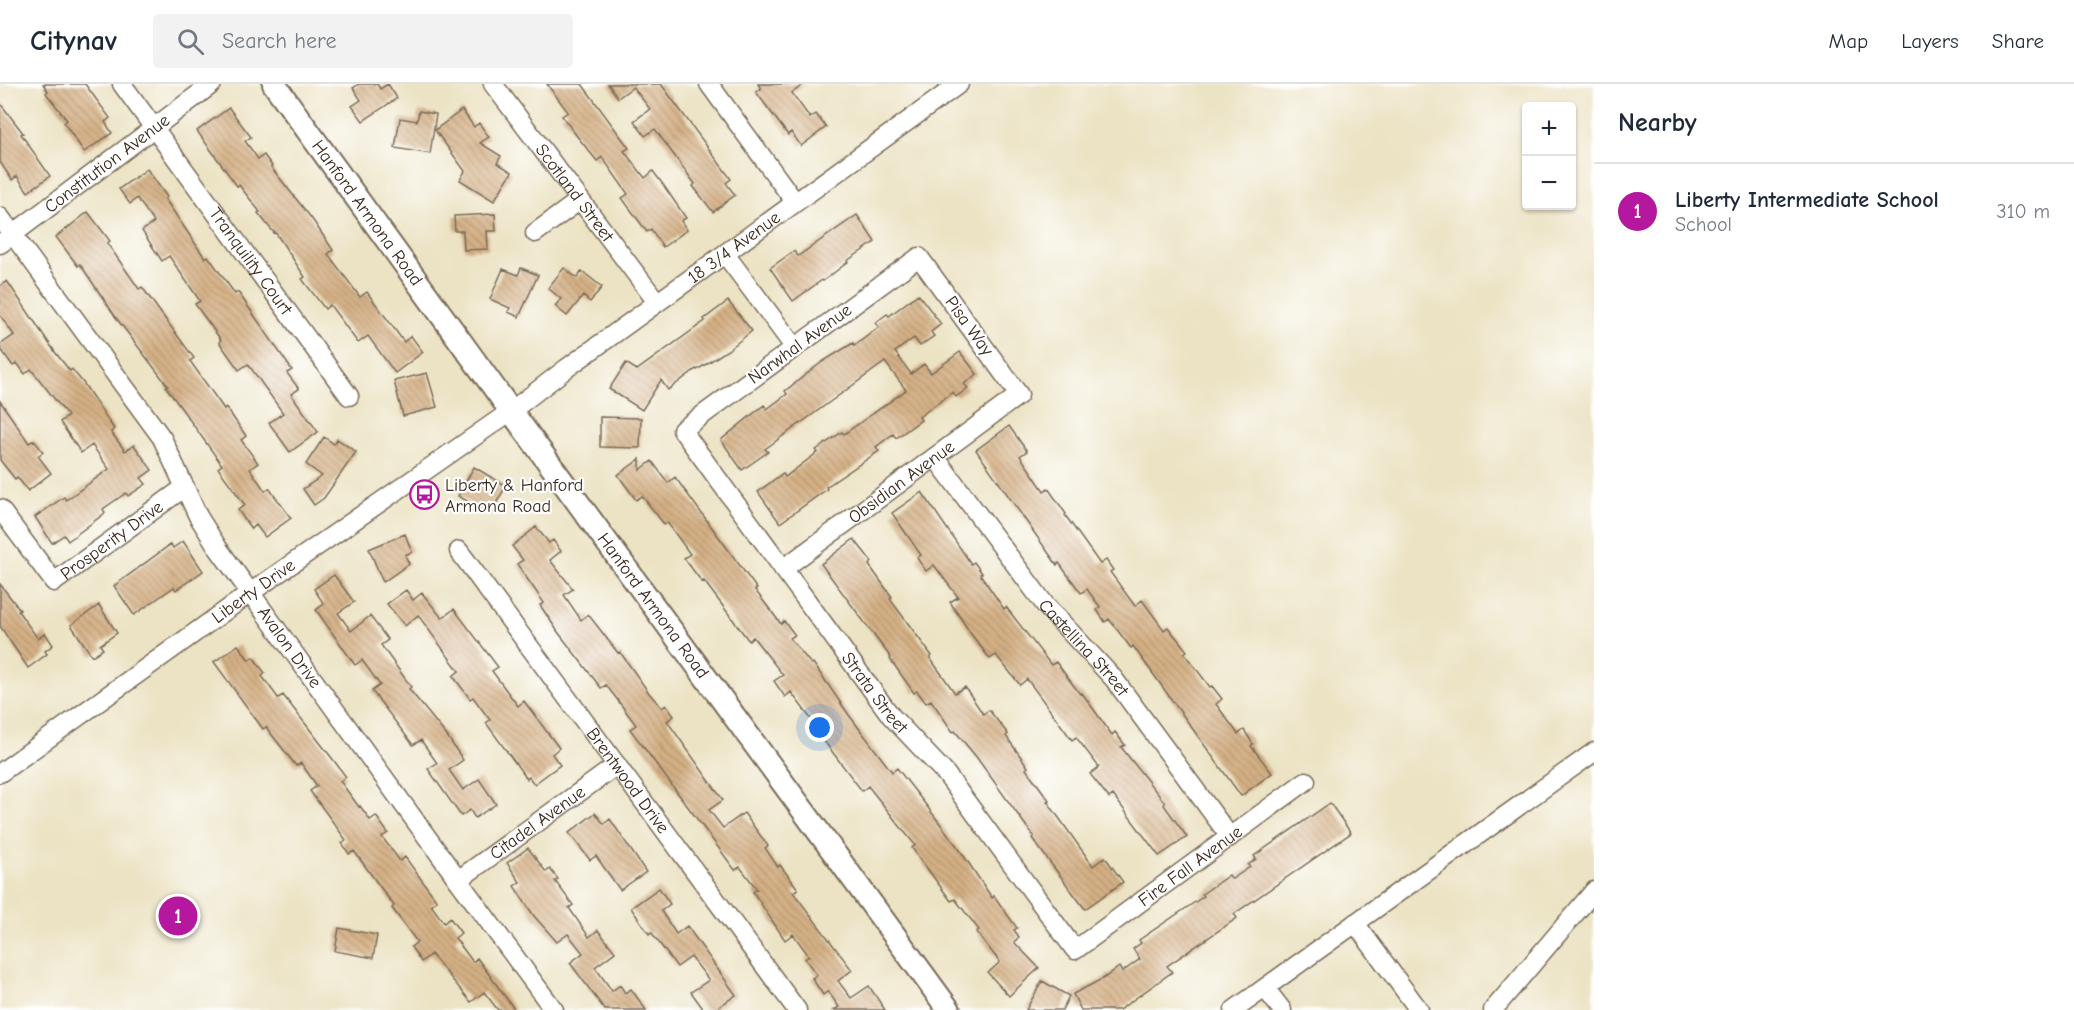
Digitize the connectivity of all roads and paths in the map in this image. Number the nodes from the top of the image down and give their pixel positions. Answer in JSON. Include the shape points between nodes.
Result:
{"nodes":[{"id":1,"x":122,"y":84,"type":"edge"},
{"id":2,"x":212,"y":84,"type":"edge"},
{"id":3,"x":274,"y":84,"type":"edge"},
{"id":4,"x":493,"y":84,"type":"edge"},
{"id":5,"x":709,"y":84,"type":"edge"},
{"id":6,"x":959,"y":84,"type":"edge"},
{"id":7,"x":153,"y":127,"type":"junction"},
{"id":8,"x":580,"y":200,"type":"junction"},
{"id":9,"x":795,"y":202,"type":"junction"},
{"id":10,"x":0,"y":217,"type":"edge"},
{"id":11,"x":535,"y":233,"type":"dead end"},
{"id":12,"x":6,"y":239,"type":"edge"},
{"id":13,"x":725,"y":254,"type":"junction"},
{"id":14,"x":919,"y":257,"type":"joint"},
{"id":15,"x":657,"y":302,"type":"junction"},
{"id":16,"x":795,"y":348,"type":"junction"},
{"id":17,"x":1019,"y":395,"type":"joint"},
{"id":18,"x":349,"y":396,"type":"dead end"},
{"id":19,"x":510,"y":411,"type":"junction"},
{"id":20,"x":682,"y":430,"type":"joint"},
{"id":21,"x":935,"y":457,"type":"junction"},
{"id":22,"x":185,"y":487,"type":"junction"},
{"id":23,"x":0,"y":509,"type":"edge"},
{"id":24,"x":459,"y":551,"type":"dead end"},
{"id":25,"x":783,"y":569,"type":"junction"},
{"id":26,"x":249,"y":593,"type":"junction"},
{"id":27,"x":1594,"y":752,"type":"edge"},
{"id":28,"x":616,"y":765,"type":"junction"},
{"id":29,"x":0,"y":773,"type":"edge"},
{"id":30,"x":1306,"y":781,"type":"dead end"},
{"id":31,"x":1230,"y":837,"type":"junction"},
{"id":32,"x":458,"y":880,"type":"junction"},
{"id":33,"x":1594,"y":891,"type":"edge"},
{"id":34,"x":1355,"y":923,"type":"junction"},
{"id":35,"x":1075,"y":950,"type":"joint"},
{"id":36,"x":1265,"y":988,"type":"junction"},
{"id":37,"x":554,"y":1010,"type":"edge"},
{"id":38,"x":797,"y":1010,"type":"edge"},
{"id":39,"x":949,"y":1010,"type":"edge"},
{"id":40,"x":1234,"y":1010,"type":"edge"},
{"id":41,"x":1282,"y":1010,"type":"edge"},
{"id":42,"x":1419,"y":1010,"type":"edge"},
{"id":43,"x":1493,"y":1010,"type":"edge"}],
"edges":[{"from":1,"to":7,"type":"street","name":"Tranquility Court"},
{"from":2,"to":7,"type":"street","name":"Constitution Avenue"},
{"from":3,"to":19,"type":"main road","name":"Hanford Armona Road"},
{"from":4,"to":8,"type":"street","name":"Scotland Street"},
{"from":5,"to":9,"type":"street"},
{"from":6,"to":9,"type":"street","name":"18 3/4 Avenue"},
{"from":7,"to":12,"type":"street","name":"Constitution Avenue"},
{"from":7,"to":18,"type":"street","name":"Tranquility Court"},
{"from":8,"to":11,"type":"street"},
{"from":8,"to":15,"type":"street","name":"Scotland Street"},
{"from":9,"to":13,"type":"street","name":"18 3/4 Avenue"},
{"from":10,"to":12,"type":"street","name":"Avalon Drive"},
{"from":12,"to":22,"type":"street","name":"Avalon Drive","via":[[162,438]]},
{"from":13,"to":15,"type":"street","name":"18 3/4 Avenue"},
{"from":13,"to":16,"type":"street"},
{"from":14,"to":16,"type":"street","name":"Narwhal Avenue"},
{"from":14,"to":17,"type":"street","name":"Pisa Way"},
{"from":15,"to":19,"type":"street","name":"18 3/4 Avenue"},
{"from":16,"to":20,"type":"street","name":"Narwhal Avenue"},
{"from":17,"to":21,"type":"street","name":"Obsidian Avenue"},
{"from":19,"to":26,"type":"street","name":"Liberty Drive"},
{"from":19,"to":39,"type":"main road","name":"Hanford Armona Road"},
{"from":20,"to":25,"type":"street","name":"Strata Street"},
{"from":21,"to":25,"type":"street","name":"Obsidian Avenue"},
{"from":21,"to":31,"type":"street","name":"Castellina Street","via":[[1046,606],[1114,679]]},
{"from":22,"to":23,"type":"street","name":"Prosperity Drive","via":[[54,582]]},
{"from":22,"to":26,"type":"street","name":"Avalon Drive","via":[[198,516]]},
{"from":24,"to":28,"type":"street","name":"Brentwood Drive"},
{"from":25,"to":35,"type":"street","name":"Strata Street","via":[[891,716],[946,774]]},
{"from":26,"to":29,"type":"street","name":"Liberty Drive"},
{"from":26,"to":32,"type":"street","name":"Avalon Drive"},
{"from":27,"to":34,"type":"street"},
{"from":28,"to":32,"type":"street","name":"Citadel Avenue"},
{"from":28,"to":38,"type":"street","name":"Brentwood Drive"},
{"from":30,"to":31,"type":"street","name":"Fire Fall Avenue"},
{"from":31,"to":35,"type":"street","name":"Fire Fall Avenue"},
{"from":32,"to":37,"type":"street","name":"Avalon Drive"},
{"from":33,"to":43,"type":"street"},
{"from":34,"to":36,"type":"street"},
{"from":34,"to":42,"type":"street"},
{"from":36,"to":40,"type":"street"},
{"from":36,"to":41,"type":"street"}]}
